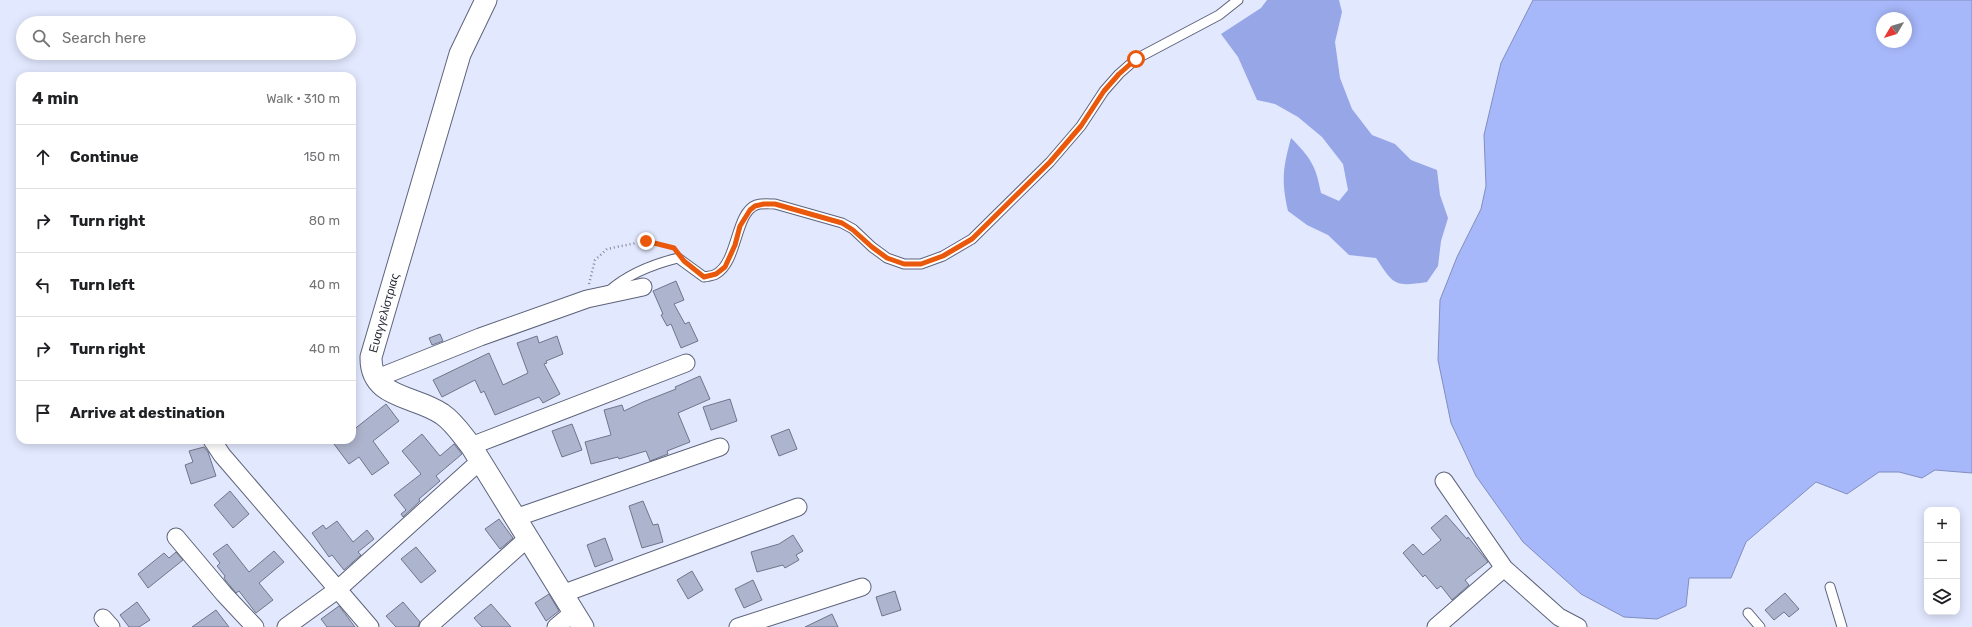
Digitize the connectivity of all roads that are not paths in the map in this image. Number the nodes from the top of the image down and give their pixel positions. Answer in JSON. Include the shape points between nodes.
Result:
{"nodes":[{"id":1,"x":486,"y":0,"type":"edge"},
{"id":2,"x":1238,"y":0,"type":"edge"},
{"id":3,"x":643,"y":286,"type":"dead end"},
{"id":4,"x":605,"y":294,"type":"junction"},
{"id":5,"x":686,"y":363,"type":"dead end"},
{"id":6,"x":376,"y":379,"type":"junction"},
{"id":7,"x":215,"y":444,"type":"edge"},
{"id":8,"x":720,"y":447,"type":"dead end"},
{"id":9,"x":475,"y":453,"type":"junction"},
{"id":10,"x":1444,"y":481,"type":"dead end"},
{"id":11,"x":798,"y":507,"type":"dead end"},
{"id":12,"x":515,"y":518,"type":"junction"},
{"id":13,"x":176,"y":537,"type":"dead end"},
{"id":14,"x":528,"y":538,"type":"junction"},
{"id":15,"x":1504,"y":568,"type":"junction"},
{"id":16,"x":862,"y":587,"type":"dead end"},
{"id":17,"x":1830,"y":587,"type":"dead end"},
{"id":18,"x":337,"y":590,"type":"junction"},
{"id":19,"x":562,"y":594,"type":"junction"},
{"id":20,"x":1748,"y":613,"type":"dead end"},
{"id":21,"x":578,"y":619,"type":"edge"},
{"id":22,"x":1553,"y":622,"type":"edge"},
{"id":23,"x":363,"y":625,"type":"edge"},
{"id":24,"x":255,"y":627,"type":"edge"},
{"id":25,"x":286,"y":627,"type":"edge"},
{"id":26,"x":428,"y":627,"type":"edge"},
{"id":27,"x":556,"y":627,"type":"edge"},
{"id":28,"x":738,"y":627,"type":"edge"},
{"id":29,"x":1436,"y":627,"type":"edge"},
{"id":30,"x":1578,"y":627,"type":"edge"},
{"id":31,"x":1760,"y":627,"type":"edge"},
{"id":32,"x":1842,"y":627,"type":"edge"}],
"edges":[{"from":1,"to":6,"type":"street","name":"Ευαγγελίστριας","via":[[460,54],[396,274],[372,357],[371,368]]},
{"from":2,"to":4,"type":"lane","via":[[1219,15],[1136,59],[1104,91],[1081,126],[1050,162],[972,239],[943,256],[921,264],[904,264],[887,258],[842,223],[775,204],[764,204],[750,210],[740,226],[725,267],[716,274],[704,277],[678,258],[646,269]]},
{"from":3,"to":4,"type":"street"},
{"from":4,"to":6,"type":"street","via":[[587,298],[480,337]]},
{"from":5,"to":9,"type":"street"},
{"from":6,"to":9,"type":"street","via":[[388,391],[428,405],[443,414]]},
{"from":7,"to":18,"type":"street"},
{"from":8,"to":12,"type":"street"},
{"from":9,"to":12,"type":"street"},
{"from":9,"to":18,"type":"street"},
{"from":10,"to":15,"type":"street"},
{"from":11,"to":19,"type":"street"},
{"from":12,"to":14,"type":"street"},
{"from":13,"to":24,"type":"street"},
{"from":14,"to":19,"type":"street"},
{"from":14,"to":26,"type":"street"},
{"from":15,"to":22,"type":"street"},
{"from":15,"to":29,"type":"street"},
{"from":16,"to":28,"type":"street"},
{"from":17,"to":32,"type":"lane"},
{"from":18,"to":23,"type":"street"},
{"from":18,"to":25,"type":"street"},
{"from":19,"to":21,"type":"street"},
{"from":20,"to":31,"type":"lane"},
{"from":21,"to":27,"type":"street"},
{"from":22,"to":30,"type":"street"}]}
